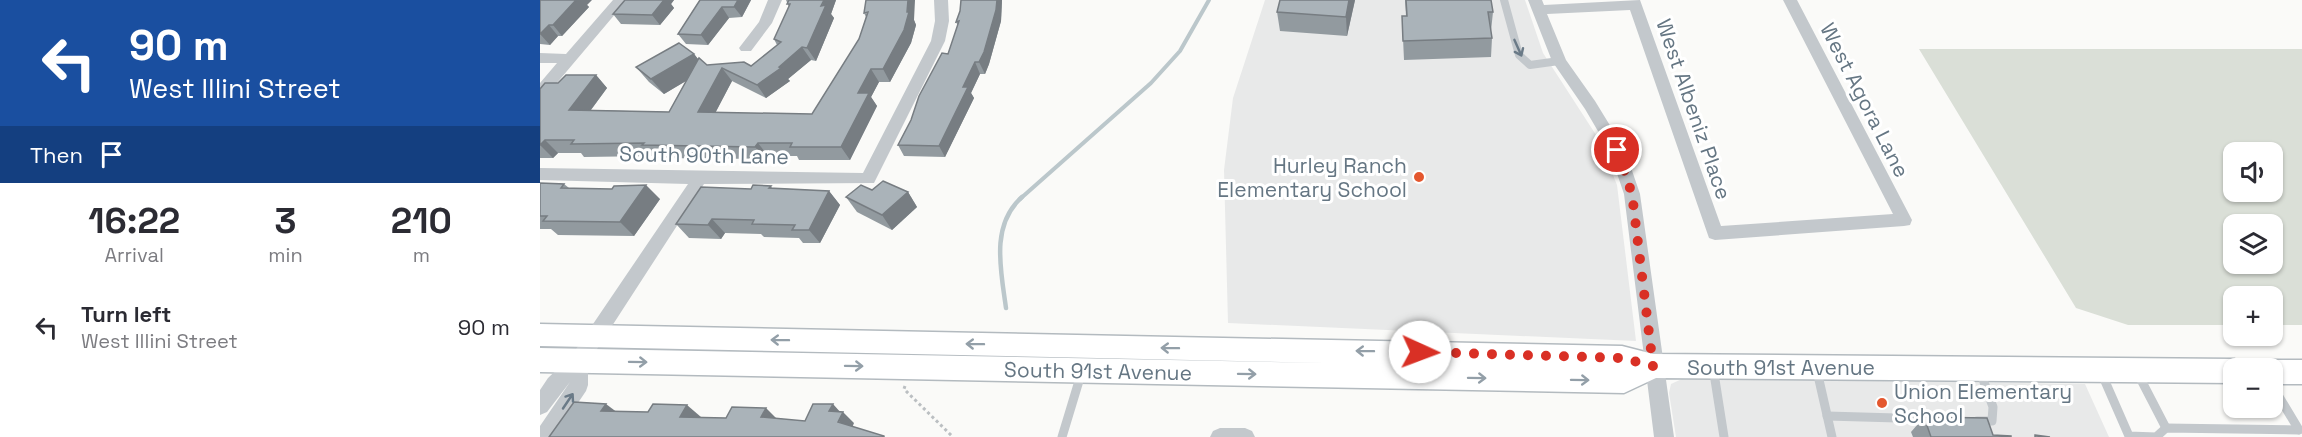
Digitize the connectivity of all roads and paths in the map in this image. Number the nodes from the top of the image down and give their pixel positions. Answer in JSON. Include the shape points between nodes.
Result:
{"nodes":[{"id":1,"x":620,"y":0,"type":"edge"},
{"id":2,"x":775,"y":0,"type":"edge"},
{"id":3,"x":941,"y":0,"type":"edge"},
{"id":4,"x":1504,"y":0,"type":"edge"},
{"id":5,"x":1790,"y":0,"type":"edge"},
{"id":6,"x":1634,"y":2,"type":"edge"},
{"id":7,"x":1537,"y":5,"type":"edge"},
{"id":8,"x":746,"y":48,"type":"dead end"},
{"id":9,"x":540,"y":58,"type":"edge"},
{"id":10,"x":569,"y":59,"type":"junction"},
{"id":11,"x":1559,"y":61,"type":"junction"},
{"id":12,"x":540,"y":93,"type":"edge"},
{"id":13,"x":540,"y":174,"type":"edge"},
{"id":14,"x":700,"y":178,"type":"junction"},
{"id":15,"x":1715,"y":232,"type":"joint"},
{"id":16,"x":540,"y":335,"type":"edge"},
{"id":17,"x":596,"y":336,"type":"junction"},
{"id":18,"x":540,"y":360,"type":"edge"},
{"id":19,"x":579,"y":361,"type":"junction"},
{"id":20,"x":1653,"y":366,"type":"junction"},
{"id":21,"x":1713,"y":367,"type":"junction"},
{"id":22,"x":1816,"y":367,"type":"junction"},
{"id":23,"x":1979,"y":367,"type":"junction"},
{"id":24,"x":911,"y":368,"type":"junction"},
{"id":25,"x":2099,"y":369,"type":"junction"},
{"id":26,"x":2136,"y":369,"type":"junction"},
{"id":27,"x":1083,"y":370,"type":"junction"},
{"id":28,"x":2223,"y":371,"type":"edge"},
{"id":29,"x":2283,"y":372,"type":"edge"},
{"id":30,"x":2302,"y":372,"type":"edge"},
{"id":31,"x":2283,"y":403,"type":"edge"},
{"id":32,"x":540,"y":406,"type":"edge"},
{"id":33,"x":1827,"y":416,"type":"junction"},
{"id":34,"x":1945,"y":420,"type":"edge"},
{"id":35,"x":1969,"y":421,"type":"edge"},
{"id":36,"x":2166,"y":428,"type":"junction"},
{"id":37,"x":1220,"y":436,"type":"edge"},
{"id":38,"x":544,"y":437,"type":"edge"},
{"id":39,"x":953,"y":437,"type":"edge"},
{"id":40,"x":1062,"y":437,"type":"edge"},
{"id":41,"x":1245,"y":437,"type":"edge"},
{"id":42,"x":1664,"y":437,"type":"edge"},
{"id":43,"x":1724,"y":437,"type":"edge"},
{"id":44,"x":1832,"y":437,"type":"edge"}],
"edges":[{"from":1,"to":10,"type":"street"},
{"from":2,"to":8,"type":"street","via":[[765,23]]},
{"from":3,"to":14,"type":"street","name":"South 90th Lane","via":[[938,40],[868,179]]},
{"from":4,"to":11,"type":"lane","one_way":true,"via":[[1519,55],[1530,65]]},
{"from":5,"to":15,"type":"street","name":"West Agora Lane","via":[[1904,220]]},
{"from":6,"to":7,"type":"street"},
{"from":6,"to":15,"type":"street","name":"West Albeniz Place"},
{"from":7,"to":11,"type":"street"},
{"from":9,"to":10,"type":"street"},
{"from":10,"to":12,"type":"street"},
{"from":11,"to":20,"type":"street","via":[[1617,150],[1632,194]]},
{"from":13,"to":14,"type":"street","name":"South 90th Lane"},
{"from":14,"to":17,"type":"street"},
{"from":16,"to":17,"type":"main road","name":"South 91st Avenue"},
{"from":17,"to":19,"type":"street"},
{"from":20,"to":17,"type":"main road","name":"South 91st Avenue","one_way":true,"via":[[1622,358]]},
{"from":18,"to":19,"type":"main road","name":"South 91st Avenue"},
{"from":19,"to":24,"type":"main road","name":"South 91st Avenue","one_way":true},
{"from":19,"to":32,"type":"street","via":[[555,384]]},
{"from":38,"to":19,"type":"street","one_way":true,"via":[[579,385]]},
{"from":20,"to":21,"type":"main road","name":"South 91st Avenue"},
{"from":27,"to":20,"type":"main road","name":"South 91st Avenue","one_way":true,"via":[[1624,381]]},
{"from":20,"to":42,"type":"street"},
{"from":21,"to":22,"type":"main road","name":"South 91st Avenue"},
{"from":21,"to":43,"type":"lane"},
{"from":22,"to":23,"type":"main road","name":"South 91st Avenue"},
{"from":22,"to":33,"type":"lane"},
{"from":23,"to":25,"type":"main road","name":"South 91st Avenue"},
{"from":23,"to":35,"type":"lane","via":[[1992,421]]},
{"from":24,"to":27,"type":"main road","name":"South 91st Avenue"},
{"from":24,"to":39,"type":"path","via":[[904,389]]},
{"from":25,"to":26,"type":"main road","name":"South 91st Avenue"},
{"from":25,"to":36,"type":"lane","via":[[2129,436],[2156,437]]},
{"from":26,"to":28,"type":"main road","name":"South 91st Avenue"},
{"from":26,"to":36,"type":"lane"},
{"from":27,"to":40,"type":"lane"},
{"from":29,"to":30,"type":"main road"},
{"from":31,"to":36,"type":"lane","via":[[2299,430]]},
{"from":33,"to":34,"type":"lane"},
{"from":33,"to":44,"type":"lane"},
{"from":37,"to":41,"type":"street"}]}
